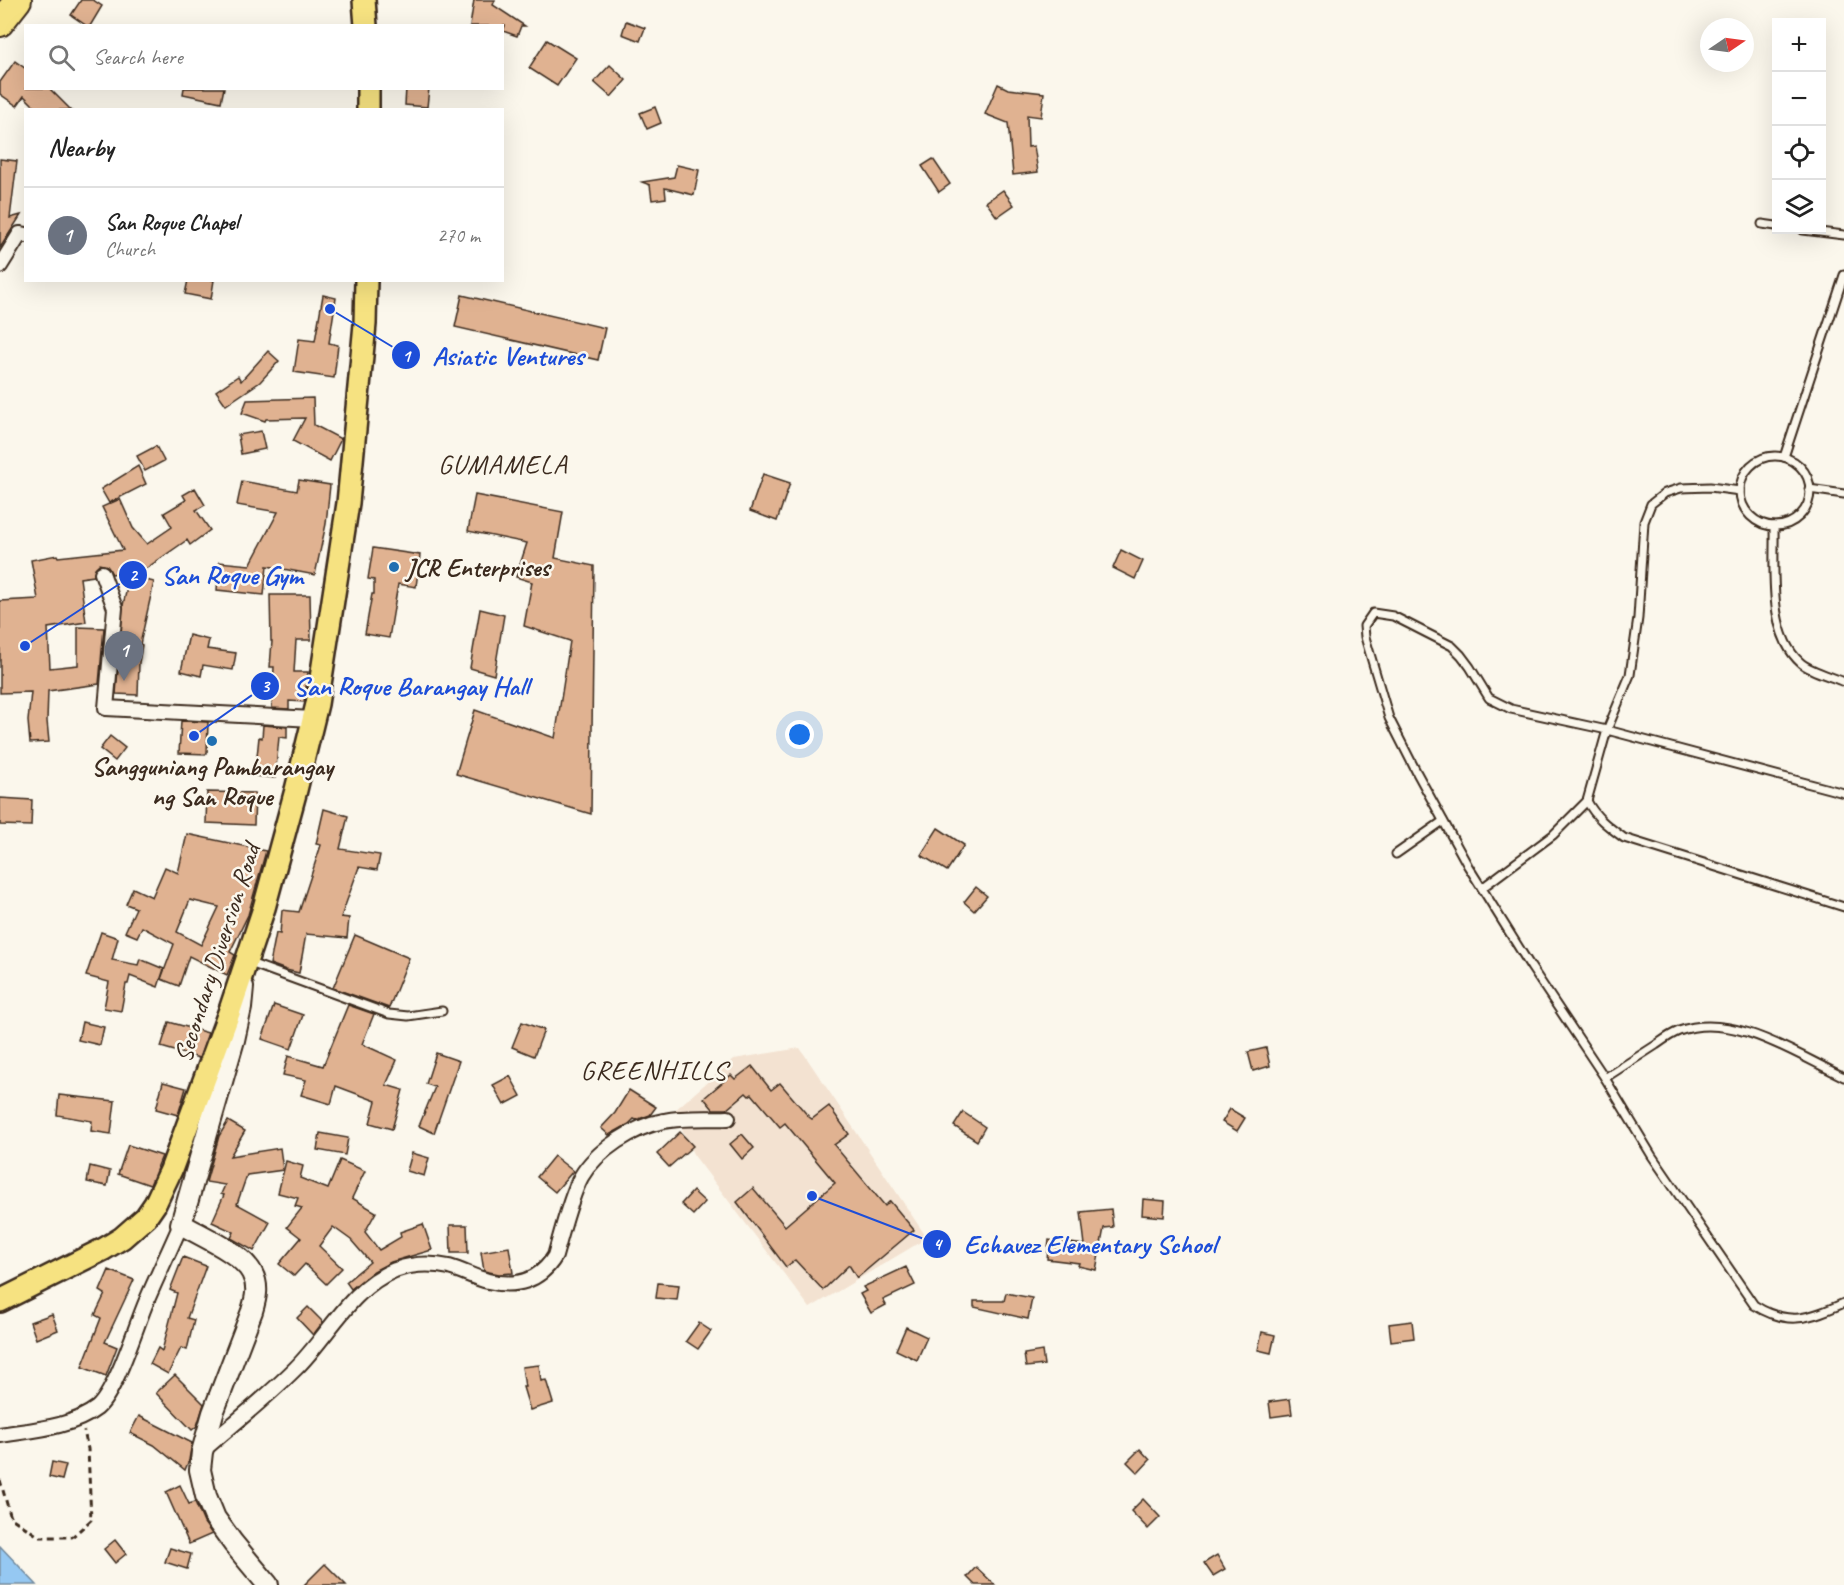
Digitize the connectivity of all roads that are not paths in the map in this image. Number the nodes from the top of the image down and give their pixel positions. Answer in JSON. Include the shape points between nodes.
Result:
{"nodes":[{"id":1,"x":18,"y":0,"type":"edge"},
{"id":2,"x":364,"y":0,"type":"edge"},
{"id":3,"x":0,"y":23,"type":"edge"},
{"id":4,"x":366,"y":24,"type":"edge"},
{"id":5,"x":368,"y":90,"type":"edge"},
{"id":6,"x":368,"y":108,"type":"edge"},
{"id":7,"x":1762,"y":224,"type":"dead end"},
{"id":8,"x":1772,"y":225,"type":"edge"},
{"id":9,"x":1826,"y":233,"type":"edge"},
{"id":10,"x":24,"y":235,"type":"edge"},
{"id":11,"x":1844,"y":235,"type":"edge"},
{"id":12,"x":0,"y":266,"type":"edge"},
{"id":13,"x":1844,"y":275,"type":"edge"},
{"id":14,"x":363,"y":282,"type":"edge"},
{"id":15,"x":1784,"y":457,"type":"junction"},
{"id":16,"x":1809,"y":489,"type":"junction"},
{"id":17,"x":1740,"y":491,"type":"junction"},
{"id":18,"x":1844,"y":494,"type":"edge"},
{"id":19,"x":1774,"y":526,"type":"junction"},
{"id":20,"x":102,"y":573,"type":"dead end"},
{"id":21,"x":1844,"y":682,"type":"edge"},
{"id":22,"x":313,"y":719,"type":"junction"},
{"id":23,"x":1607,"y":730,"type":"junction"},
{"id":24,"x":1844,"y":793,"type":"edge"},
{"id":25,"x":1587,"y":801,"type":"junction"},
{"id":26,"x":1443,"y":821,"type":"junction"},
{"id":27,"x":1396,"y":854,"type":"dead end"},
{"id":28,"x":1482,"y":888,"type":"junction"},
{"id":29,"x":1844,"y":907,"type":"edge"},
{"id":30,"x":244,"y":967,"type":"junction"},
{"id":31,"x":442,"y":1011,"type":"dead end"},
{"id":32,"x":1844,"y":1077,"type":"edge"},
{"id":33,"x":1605,"y":1078,"type":"junction"},
{"id":34,"x":728,"y":1118,"type":"dead end"},
{"id":35,"x":181,"y":1224,"type":"junction"},
{"id":36,"x":0,"y":1301,"type":"edge"},
{"id":37,"x":1844,"y":1303,"type":"edge"},
{"id":38,"x":0,"y":1436,"type":"edge"},
{"id":39,"x":202,"y":1452,"type":"junction"},
{"id":40,"x":268,"y":1585,"type":"edge"}],
"edges":[{"from":1,"to":3,"type":"highway"},
{"from":2,"to":4,"type":"main road"},
{"from":5,"to":6,"type":"main road"},
{"from":7,"to":8,"type":"lane"},
{"from":9,"to":11,"type":"lane"},
{"from":10,"to":12,"type":"street","via":[[20,234]]},
{"from":13,"to":15,"type":"lane"},
{"from":14,"to":22,"type":"main road","name":"Secondary Diversion Road","via":[[365,324],[348,503]]},
{"from":15,"to":16,"type":"lane","via":[[1804,471]]},
{"from":15,"to":17,"type":"lane","via":[[1771,456],[1749,467]]},
{"from":16,"to":18,"type":"lane"},
{"from":16,"to":19,"type":"lane","via":[[1806,508],[1797,518]]},
{"from":17,"to":19,"type":"lane","via":[[1748,512]]},
{"from":17,"to":23,"type":"lane","via":[[1681,488],[1665,493],[1651,504],[1644,522],[1630,675]]},
{"from":19,"to":21,"type":"lane","via":[[1778,621],[1787,646],[1802,664]]},
{"from":20,"to":22,"type":"street","via":[[115,608],[106,708]]},
{"from":22,"to":30,"type":"main road","name":"Secondary Diversion Road","via":[[267,897]]},
{"from":23,"to":24,"type":"lane"},
{"from":23,"to":25,"type":"lane"},
{"from":23,"to":26,"type":"lane","via":[[1499,705],[1489,698],[1452,646],[1393,616],[1373,613],[1364,626],[1365,637],[1389,718]]},
{"from":25,"to":28,"type":"lane","via":[[1553,835]]},
{"from":25,"to":29,"type":"lane","via":[[1593,813],[1624,838]]},
{"from":26,"to":27,"type":"lane"},
{"from":26,"to":28,"type":"lane"},
{"from":28,"to":33,"type":"lane"},
{"from":30,"to":31,"type":"lane","via":[[389,1014],[408,1016]]},
{"from":30,"to":35,"type":"street","via":[[234,1040]]},
{"from":30,"to":36,"type":"main road","name":"Secondary Diversion Road","via":[[171,1170],[146,1217],[122,1238],[78,1264]]},
{"from":32,"to":33,"type":"lane","via":[[1767,1039],[1738,1030],[1694,1026],[1677,1031]]},
{"from":33,"to":37,"type":"lane","via":[[1652,1156],[1754,1305],[1797,1320]]},
{"from":34,"to":39,"type":"street","via":[[657,1122],[602,1152],[582,1176],[555,1256],[533,1279],[524,1283],[488,1281],[429,1264],[381,1277],[355,1297],[295,1370]]},
{"from":35,"to":38,"type":"street","via":[[108,1396],[81,1417]]},
{"from":35,"to":39,"type":"street","via":[[239,1258],[252,1272],[256,1285],[256,1296]]},
{"from":39,"to":40,"type":"street","via":[[200,1470],[215,1518]]}]}
